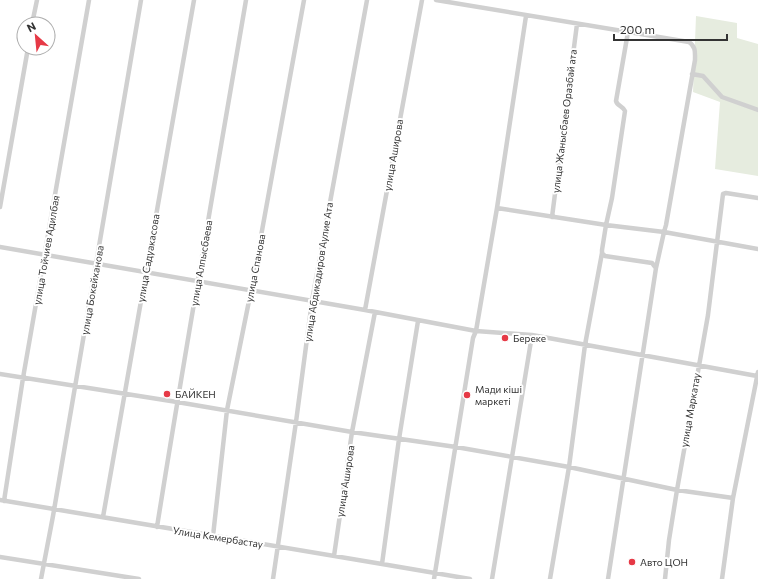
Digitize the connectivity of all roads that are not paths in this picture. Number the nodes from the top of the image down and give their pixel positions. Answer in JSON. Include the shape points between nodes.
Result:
{"nodes":[{"id":1,"x":37,"y":0,"type":"edge"},
{"id":2,"x":89,"y":0,"type":"edge"},
{"id":3,"x":141,"y":0,"type":"edge"},
{"id":4,"x":194,"y":0,"type":"edge"},
{"id":5,"x":246,"y":0,"type":"edge"},
{"id":6,"x":304,"y":0,"type":"edge"},
{"id":7,"x":367,"y":0,"type":"edge"},
{"id":8,"x":422,"y":0,"type":"edge"},
{"id":9,"x":436,"y":0,"type":"edge"},
{"id":10,"x":34,"y":16,"type":"edge"},
{"id":11,"x":526,"y":16,"type":"junction"},
{"id":12,"x":577,"y":24,"type":"junction"},
{"id":13,"x":628,"y":32,"type":"junction"},
{"id":14,"x":27,"y":56,"type":"edge"},
{"id":15,"x":692,"y":74,"type":"junction"},
{"id":16,"x":758,"y":110,"type":"edge"},
{"id":17,"x":758,"y":198,"type":"edge"},
{"id":18,"x":0,"y":207,"type":"edge"},
{"id":19,"x":497,"y":208,"type":"junction"},
{"id":20,"x":552,"y":217,"type":"junction"},
{"id":21,"x":606,"y":224,"type":"junction"},
{"id":22,"x":664,"y":232,"type":"junction"},
{"id":23,"x":717,"y":241,"type":"junction"},
{"id":24,"x":0,"y":248,"type":"edge"},
{"id":25,"x":758,"y":248,"type":"edge"},
{"id":26,"x":602,"y":253,"type":"junction"},
{"id":27,"x":45,"y":255,"type":"junction"},
{"id":28,"x":96,"y":264,"type":"junction"},
{"id":29,"x":656,"y":268,"type":"junction"},
{"id":30,"x":146,"y":272,"type":"junction"},
{"id":31,"x":198,"y":282,"type":"junction"},
{"id":32,"x":251,"y":290,"type":"junction"},
{"id":33,"x":312,"y":301,"type":"junction"},
{"id":34,"x":365,"y":310,"type":"junction"},
{"id":35,"x":375,"y":312,"type":"junction"},
{"id":36,"x":418,"y":321,"type":"junction"},
{"id":37,"x":476,"y":331,"type":"junction"},
{"id":38,"x":532,"y":335,"type":"junction"},
{"id":39,"x":585,"y":344,"type":"junction"},
{"id":40,"x":642,"y":355,"type":"junction"},
{"id":41,"x":698,"y":365,"type":"junction"},
{"id":42,"x":0,"y":374,"type":"edge"},
{"id":43,"x":758,"y":374,"type":"edge"},
{"id":44,"x":23,"y":378,"type":"junction"},
{"id":45,"x":75,"y":387,"type":"junction"},
{"id":46,"x":124,"y":395,"type":"junction"},
{"id":47,"x":177,"y":402,"type":"junction"},
{"id":48,"x":226,"y":410,"type":"junction"},
{"id":49,"x":296,"y":422,"type":"junction"},
{"id":50,"x":352,"y":432,"type":"junction"},
{"id":51,"x":399,"y":439,"type":"junction"},
{"id":52,"x":456,"y":447,"type":"junction"},
{"id":53,"x":513,"y":457,"type":"junction"},
{"id":54,"x":568,"y":467,"type":"junction"},
{"id":55,"x":624,"y":478,"type":"junction"},
{"id":56,"x":677,"y":490,"type":"junction"},
{"id":57,"x":733,"y":498,"type":"junction"},
{"id":58,"x":2,"y":500,"type":"edge"},
{"id":59,"x":54,"y":509,"type":"junction"},
{"id":60,"x":103,"y":517,"type":"junction"},
{"id":61,"x":157,"y":527,"type":"junction"},
{"id":62,"x":213,"y":536,"type":"junction"},
{"id":63,"x":279,"y":546,"type":"junction"},
{"id":64,"x":334,"y":556,"type":"junction"},
{"id":65,"x":0,"y":557,"type":"edge"},
{"id":66,"x":43,"y":564,"type":"junction"},
{"id":67,"x":382,"y":564,"type":"junction"},
{"id":68,"x":435,"y":576,"type":"edge"},
{"id":69,"x":41,"y":579,"type":"edge"},
{"id":70,"x":140,"y":579,"type":"edge"},
{"id":71,"x":273,"y":579,"type":"edge"},
{"id":72,"x":470,"y":579,"type":"edge"},
{"id":73,"x":492,"y":579,"type":"edge"},
{"id":74,"x":550,"y":579,"type":"edge"},
{"id":75,"x":608,"y":579,"type":"edge"},
{"id":76,"x":665,"y":579,"type":"edge"},
{"id":77,"x":722,"y":579,"type":"edge"}],
"edges":[{"from":1,"to":10,"type":"street"},
{"from":2,"to":27,"type":"street","name":"улица Тойчиев Адилбая"},
{"from":3,"to":28,"type":"street","name":"улица Бокейханова"},
{"from":4,"to":30,"type":"street","name":"улица Садуакасова"},
{"from":5,"to":31,"type":"street","name":"улица Алпысбаева"},
{"from":6,"to":32,"type":"street","name":"улица Спанова"},
{"from":7,"to":33,"type":"street","name":"улица Абдикадиров Аулие Ата"},
{"from":8,"to":34,"type":"street","name":"улица Аширова"},
{"from":9,"to":11,"type":"street"},
{"from":11,"to":12,"type":"street"},
{"from":11,"to":19,"type":"street"},
{"from":12,"to":13,"type":"street"},
{"from":12,"to":20,"type":"street","name":"улица Жанысбаев Оразбай ата"},
{"from":13,"to":15,"type":"street","via":[[689,42],[695,49]]},
{"from":13,"to":21,"type":"street","via":[[616,101],[625,111]]},
{"from":14,"to":18,"type":"street"},
{"from":15,"to":16,"type":"street","via":[[703,76],[722,97]]},
{"from":15,"to":22,"type":"street"},
{"from":17,"to":23,"type":"street","name":"улица Маркатау","via":[[723,194]]},
{"from":19,"to":20,"type":"street"},
{"from":19,"to":37,"type":"street"},
{"from":20,"to":21,"type":"street"},
{"from":21,"to":22,"type":"street"},
{"from":21,"to":26,"type":"street"},
{"from":22,"to":23,"type":"street"},
{"from":22,"to":29,"type":"street"},
{"from":23,"to":25,"type":"street"},
{"from":23,"to":41,"type":"street","name":"улица Маркатау","via":[[708,315]]},
{"from":24,"to":27,"type":"street"},
{"from":26,"to":29,"type":"street","via":[[605,256],[652,263]]},
{"from":26,"to":39,"type":"street"},
{"from":27,"to":28,"type":"street"},
{"from":27,"to":44,"type":"street","name":"улица Тойчиев Адилбая"},
{"from":28,"to":30,"type":"street"},
{"from":28,"to":45,"type":"street","name":"улица Бокейханова"},
{"from":29,"to":40,"type":"street"},
{"from":30,"to":31,"type":"street"},
{"from":30,"to":46,"type":"street","name":"улица Садуакасова"},
{"from":31,"to":32,"type":"street"},
{"from":31,"to":47,"type":"street","name":"улица Алпысбаева"},
{"from":32,"to":33,"type":"street"},
{"from":32,"to":48,"type":"street","name":"улица Спанова"},
{"from":33,"to":34,"type":"street"},
{"from":33,"to":49,"type":"street","name":"улица Абдикадиров Аулие Ата"},
{"from":34,"to":35,"type":"street"},
{"from":35,"to":36,"type":"street"},
{"from":35,"to":50,"type":"street","name":"улица Аширова"},
{"from":36,"to":37,"type":"street"},
{"from":36,"to":51,"type":"street"},
{"from":37,"to":38,"type":"street"},
{"from":37,"to":52,"type":"street"},
{"from":38,"to":39,"type":"street"},
{"from":38,"to":53,"type":"street"},
{"from":39,"to":40,"type":"street"},
{"from":39,"to":54,"type":"street"},
{"from":40,"to":41,"type":"street"},
{"from":40,"to":55,"type":"street"},
{"from":41,"to":43,"type":"street"},
{"from":41,"to":56,"type":"street","name":"улица Маркатау"},
{"from":42,"to":44,"type":"street"},
{"from":43,"to":57,"type":"street"},
{"from":44,"to":45,"type":"street"},
{"from":44,"to":58,"type":"street","name":"улица Тойчиев Адилбая"},
{"from":45,"to":46,"type":"street"},
{"from":45,"to":59,"type":"street","name":"улица Бокейханова"},
{"from":46,"to":47,"type":"street"},
{"from":46,"to":60,"type":"street","name":"улица Садуакасова"},
{"from":47,"to":48,"type":"street"},
{"from":47,"to":61,"type":"street","name":"улица Алпысбаева"},
{"from":48,"to":49,"type":"street"},
{"from":48,"to":62,"type":"street","name":"улица Спанова"},
{"from":49,"to":50,"type":"street"},
{"from":49,"to":63,"type":"street","name":"улица Абдикадиров Аулие Ата"},
{"from":50,"to":51,"type":"street"},
{"from":50,"to":64,"type":"street","name":"улица Аширова"},
{"from":51,"to":52,"type":"street"},
{"from":51,"to":67,"type":"street"},
{"from":52,"to":53,"type":"street"},
{"from":52,"to":68,"type":"street"},
{"from":53,"to":54,"type":"street"},
{"from":53,"to":73,"type":"street"},
{"from":54,"to":55,"type":"street"},
{"from":54,"to":74,"type":"street"},
{"from":55,"to":56,"type":"street"},
{"from":55,"to":75,"type":"street"},
{"from":56,"to":57,"type":"street"},
{"from":56,"to":76,"type":"street","name":"улица Маркатау"},
{"from":57,"to":77,"type":"street"},
{"from":58,"to":59,"type":"street","name":"Улица Кемербастау"},
{"from":59,"to":60,"type":"street","name":"Улица Кемербастау"},
{"from":59,"to":66,"type":"street","name":"улица Бокейханова"},
{"from":60,"to":61,"type":"street","name":"Улица Кемербастау"},
{"from":61,"to":62,"type":"street","name":"Улица Кемербастау"},
{"from":62,"to":63,"type":"street","name":"Улица Кемербастау"},
{"from":63,"to":64,"type":"street","name":"Улица Кемербастау"},
{"from":63,"to":71,"type":"street","name":"улица Абдикадиров Аулие Ата"},
{"from":64,"to":67,"type":"street","name":"Улица Кемербастау"},
{"from":65,"to":66,"type":"street"},
{"from":66,"to":69,"type":"street","name":"улица Бокейханова"},
{"from":66,"to":70,"type":"street"},
{"from":67,"to":68,"type":"street","name":"Улица Кемербастау"},
{"from":68,"to":72,"type":"street","name":"Улица Кемербастау"}]}
